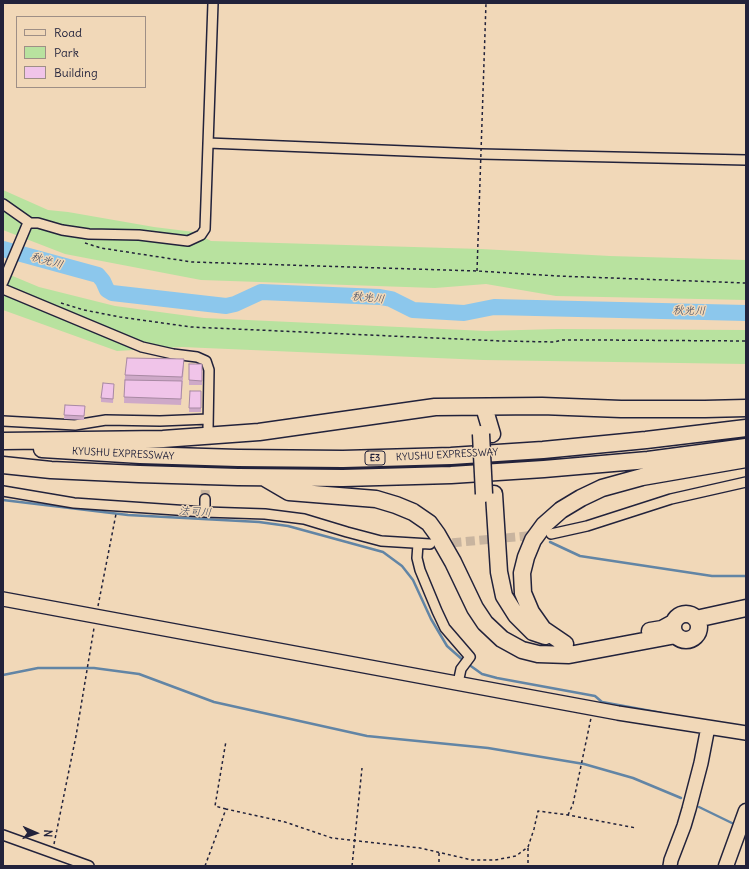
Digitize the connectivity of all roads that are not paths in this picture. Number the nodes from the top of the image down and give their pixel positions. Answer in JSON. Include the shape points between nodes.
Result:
{"nodes":[{"id":1,"x":213,"y":3,"type":"edge"},
{"id":2,"x":208,"y":143,"type":"junction"},
{"id":3,"x":746,"y":160,"type":"edge"},
{"id":4,"x":3,"y":204,"type":"edge"},
{"id":5,"x":28,"y":226,"type":"junction"},
{"id":6,"x":3,"y":282,"type":"edge"},
{"id":7,"x":3,"y":289,"type":"edge"},
{"id":8,"x":484,"y":407,"type":"junction"},
{"id":9,"x":746,"y":408,"type":"edge"},
{"id":10,"x":208,"y":419,"type":"junction"},
{"id":11,"x":3,"y":421,"type":"edge"},
{"id":12,"x":746,"y":428,"type":"edge"},
{"id":13,"x":208,"y":430,"type":"tunnel mouth"},
{"id":14,"x":3,"y":441,"type":"edge"},
{"id":15,"x":3,"y":445,"type":"edge"},
{"id":16,"x":746,"y":447,"type":"edge"},
{"id":17,"x":746,"y":459,"type":"edge"},
{"id":18,"x":3,"y":465,"type":"edge"},
{"id":19,"x":263,"y":477,"type":"junction"},
{"id":20,"x":746,"y":482,"type":"edge"},
{"id":21,"x":3,"y":491,"type":"edge"},
{"id":22,"x":489,"y":494,"type":"junction"},
{"id":23,"x":205,"y":499,"type":"tunnel mouth"},
{"id":24,"x":204,"y":512,"type":"junction"},
{"id":25,"x":551,"y":534,"type":"dead end"},
{"id":26,"x":418,"y":544,"type":"junction"},
{"id":27,"x":430,"y":544,"type":"tunnel mouth"},
{"id":28,"x":3,"y":599,"type":"edge"},
{"id":29,"x":746,"y":608,"type":"edge"},
{"id":30,"x":746,"y":617,"type":"edge"},
{"id":31,"x":698,"y":623,"type":"junction"},
{"id":32,"x":674,"y":629,"type":"junction"},
{"id":33,"x":565,"y":644,"type":"junction"},
{"id":34,"x":594,"y":651,"type":"junction"},
{"id":35,"x":458,"y":683,"type":"junction"},
{"id":36,"x":708,"y":727,"type":"junction"},
{"id":37,"x":746,"y":733,"type":"edge"},
{"id":38,"x":746,"y":811,"type":"edge"},
{"id":39,"x":3,"y":835,"type":"edge"},
{"id":40,"x":89,"y":866,"type":"edge"},
{"id":41,"x":670,"y":866,"type":"edge"},
{"id":42,"x":726,"y":866,"type":"edge"}],
"edges":[{"from":1,"to":2,"type":"street"},
{"from":2,"to":3,"type":"street","via":[[481,154]]},
{"from":2,"to":5,"type":"street","via":[[205,229],[194,239],[188,241],[139,235],[89,234],[38,223]]},
{"from":4,"to":5,"type":"street"},
{"from":5,"to":6,"type":"street"},
{"from":7,"to":10,"type":"street","via":[[142,346],[206,361],[209,370]]},
{"from":8,"to":9,"type":"highway"},
{"from":8,"to":14,"type":"highway","via":[[435,407],[259,432],[163,439]]},
{"from":8,"to":22,"type":"highway","bridge":true},
{"from":10,"to":11,"type":"street","via":[[106,420],[75,425]]},
{"from":10,"to":13,"type":"street"},
{"from":12,"to":15,"type":"highway","name":"KYUSHU EXPRESSWAY","number":"E3","via":[[543,450],[451,456],[238,458],[49,450]]},
{"from":16,"to":19,"type":"highway","name":"KYUSHU EXPRESSWAY","number":"E3","via":[[648,460],[490,473],[343,478]]},
{"from":17,"to":33,"type":"highway","via":[[602,488],[560,510],[544,525],[533,540],[526,557],[522,573],[523,593],[531,612],[543,629]]},
{"from":18,"to":19,"type":"highway","name":"KYUSHU EXPRESSWAY","number":"E3","via":[[50,470]]},
{"from":19,"to":34,"type":"highway","via":[[288,492],[376,500],[413,512],[429,523],[437,534],[475,608],[485,623],[502,639],[522,650],[538,654],[569,655]]},
{"from":20,"to":25,"type":"street","via":[[671,499],[587,526]]},
{"from":21,"to":24,"type":"street","via":[[74,503]]},
{"from":22,"to":33,"type":"highway","via":[[504,596],[516,615],[533,632]]},
{"from":22,"to":34,"type":"highway","via":[[488,571],[496,601],[510,624],[537,643],[567,650]]},
{"from":23,"to":24,"type":"street"},
{"from":24,"to":26,"type":"street","via":[[265,514],[304,519],[381,541]]},
{"from":26,"to":27,"type":"street"},
{"from":26,"to":35,"type":"street","via":[[417,558],[437,611],[445,628],[470,657],[461,669]]},
{"from":28,"to":35,"type":"street"},
{"from":29,"to":31,"type":"highway"},
{"from":30,"to":31,"type":"highway"},
{"from":31,"to":32,"type":"highway","via":[[690,614],[681,614]]},
{"from":31,"to":32,"type":"highway","via":[[696,636],[688,640],[683,640]]},
{"from":32,"to":33,"type":"highway","via":[[662,629],[596,643]]},
{"from":32,"to":34,"type":"highway"},
{"from":35,"to":36,"type":"street"},
{"from":36,"to":37,"type":"street"},
{"from":36,"to":41,"type":"street","via":[[689,809]]},
{"from":38,"to":42,"type":"main road"},
{"from":39,"to":40,"type":"street"}]}
